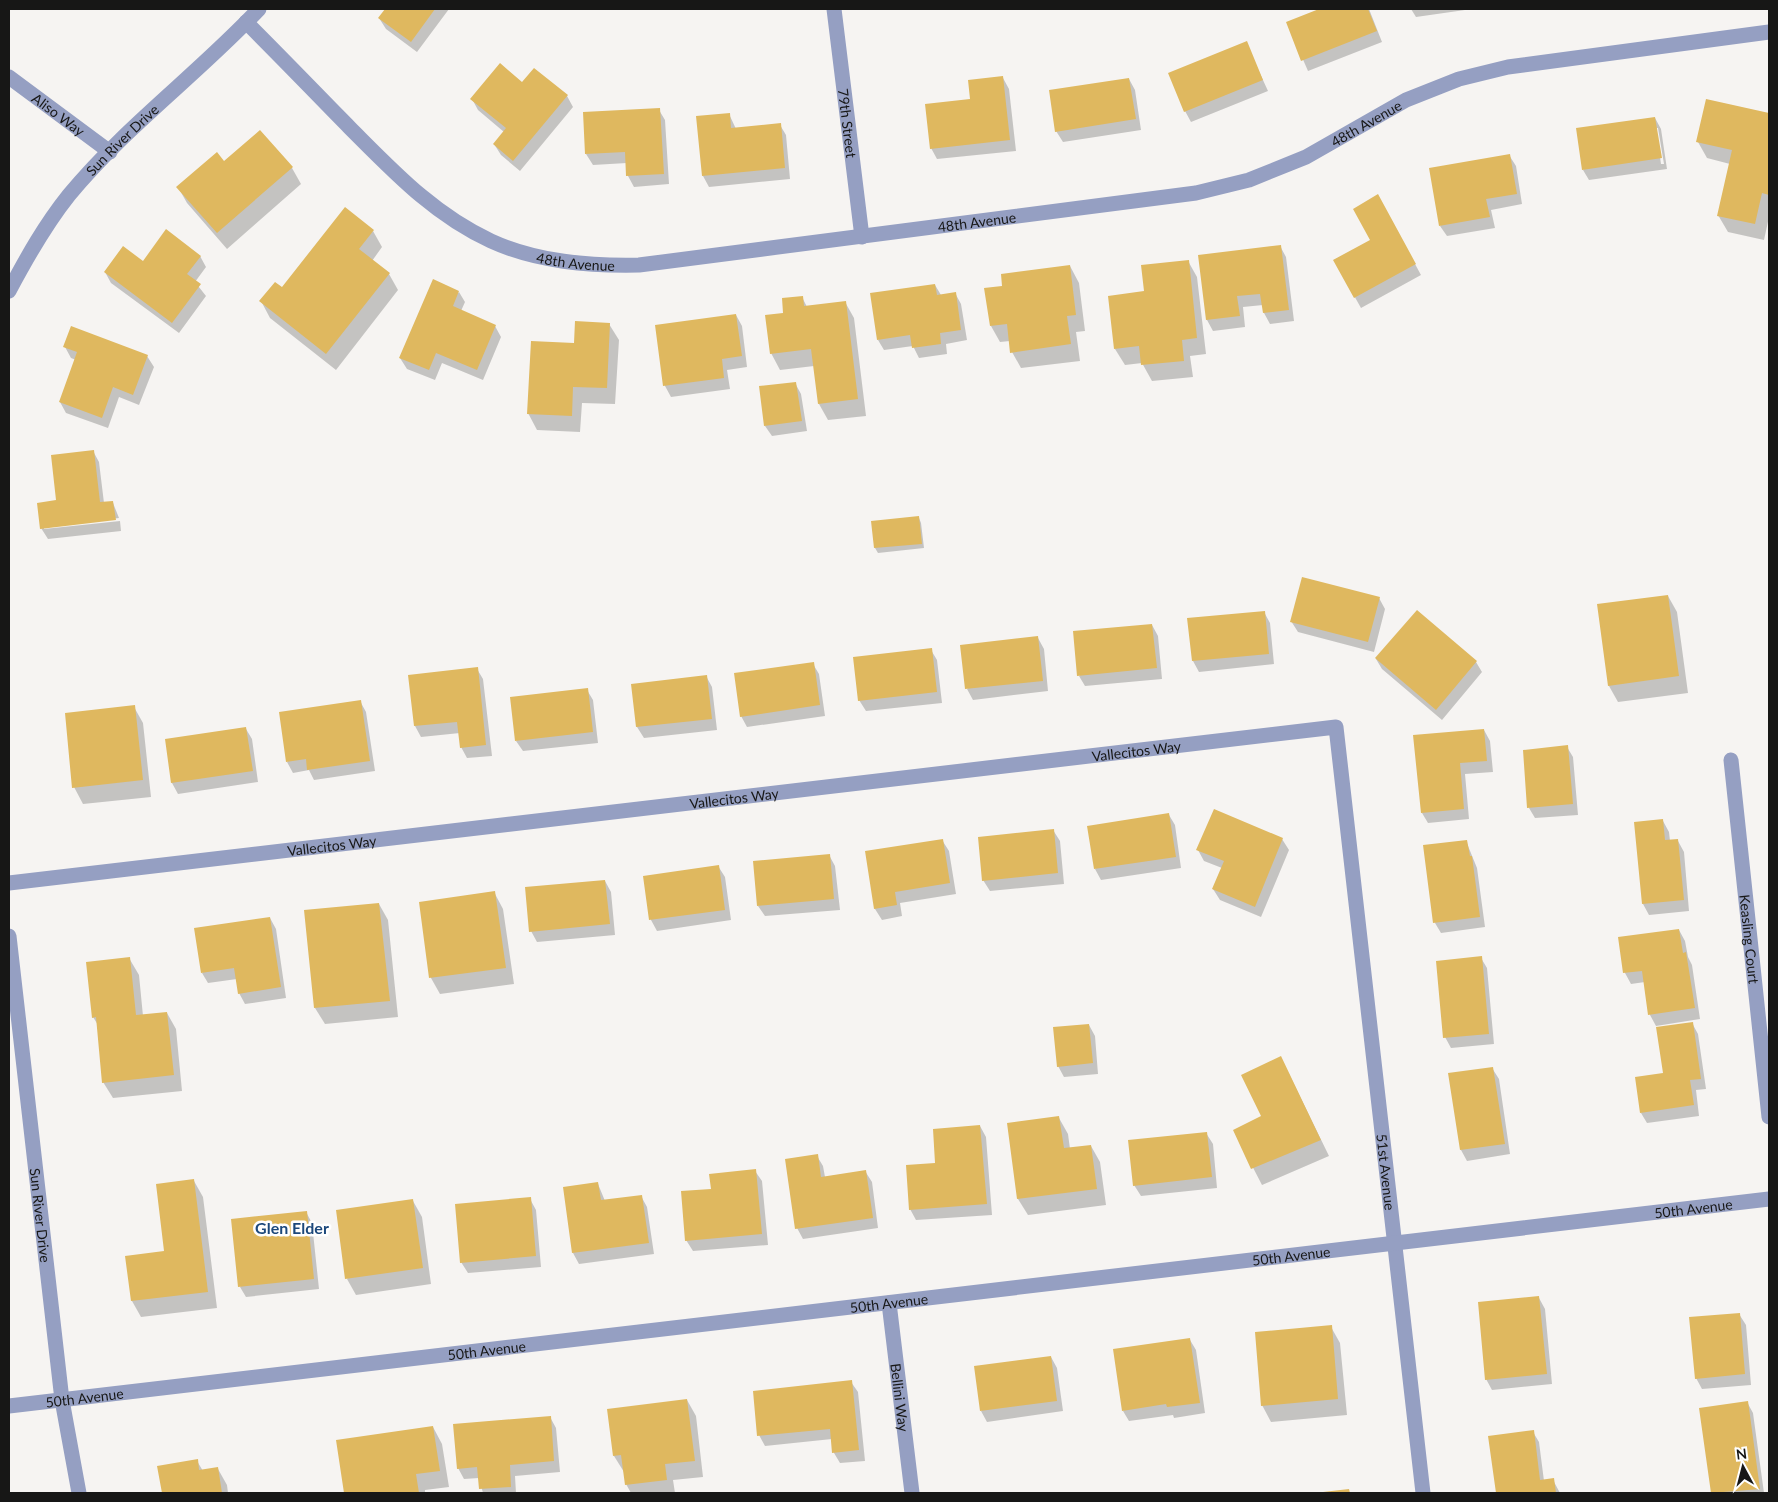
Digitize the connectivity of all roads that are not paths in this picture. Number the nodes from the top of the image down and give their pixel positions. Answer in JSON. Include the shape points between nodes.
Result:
{"nodes":[{"id":1,"x":258,"y":9,"type":"edge"},
{"id":2,"x":834,"y":9,"type":"edge"},
{"id":3,"x":246,"y":22,"type":"junction"},
{"id":4,"x":1769,"y":32,"type":"edge"},
{"id":5,"x":9,"y":78,"type":"edge"},
{"id":6,"x":110,"y":152,"type":"junction"},
{"id":7,"x":862,"y":236,"type":"junction"},
{"id":8,"x":9,"y":291,"type":"edge"},
{"id":9,"x":1731,"y":760,"type":"dead end"},
{"id":10,"x":1350,"y":850,"type":"joint"},
{"id":11,"x":9,"y":883,"type":"edge"},
{"id":12,"x":9,"y":936,"type":"edge"},
{"id":13,"x":1769,"y":1117,"type":"edge"},
{"id":14,"x":1769,"y":1198,"type":"edge"},
{"id":15,"x":1395,"y":1243,"type":"junction"},
{"id":16,"x":889,"y":1303,"type":"junction"},
{"id":17,"x":62,"y":1400,"type":"junction"},
{"id":18,"x":9,"y":1406,"type":"edge"},
{"id":19,"x":79,"y":1493,"type":"edge"},
{"id":20,"x":912,"y":1493,"type":"edge"},
{"id":21,"x":1423,"y":1493,"type":"edge"}],
"edges":[{"from":1,"to":3,"type":"street","name":"Sun River Drive"},
{"from":2,"to":7,"type":"street","name":"79th Street"},
{"from":3,"to":6,"type":"street","name":"Sun River Drive"},
{"from":3,"to":7,"type":"street","name":"48th Avenue","via":[[410,190],[454,221],[491,241],[543,258],[596,266],[639,265]]},
{"from":4,"to":7,"type":"street","name":"48th Avenue","via":[[1508,67],[1459,79],[1406,100],[1306,157],[1249,180],[1196,193]]},
{"from":5,"to":6,"type":"street","name":"Aliso Way"},
{"from":6,"to":8,"type":"street","name":"Sun River Drive","via":[[70,194],[36,241]]},
{"from":9,"to":13,"type":"street","name":"Keasling Court"},
{"from":10,"to":11,"type":"street","name":"Vallecitos Way","via":[[1336,727]]},
{"from":10,"to":15,"type":"street","name":"51st Avenue"},
{"from":12,"to":17,"type":"street","name":"Sun River Drive"},
{"from":14,"to":15,"type":"street","name":"50th Avenue"},
{"from":15,"to":16,"type":"street","name":"50th Avenue"},
{"from":15,"to":21,"type":"street","name":"51st Avenue"},
{"from":16,"to":17,"type":"street","name":"50th Avenue"},
{"from":16,"to":20,"type":"street","name":"Bellini Way"},
{"from":17,"to":18,"type":"street","name":"50th Avenue"},
{"from":17,"to":19,"type":"street","name":"Sun River Drive"}]}
